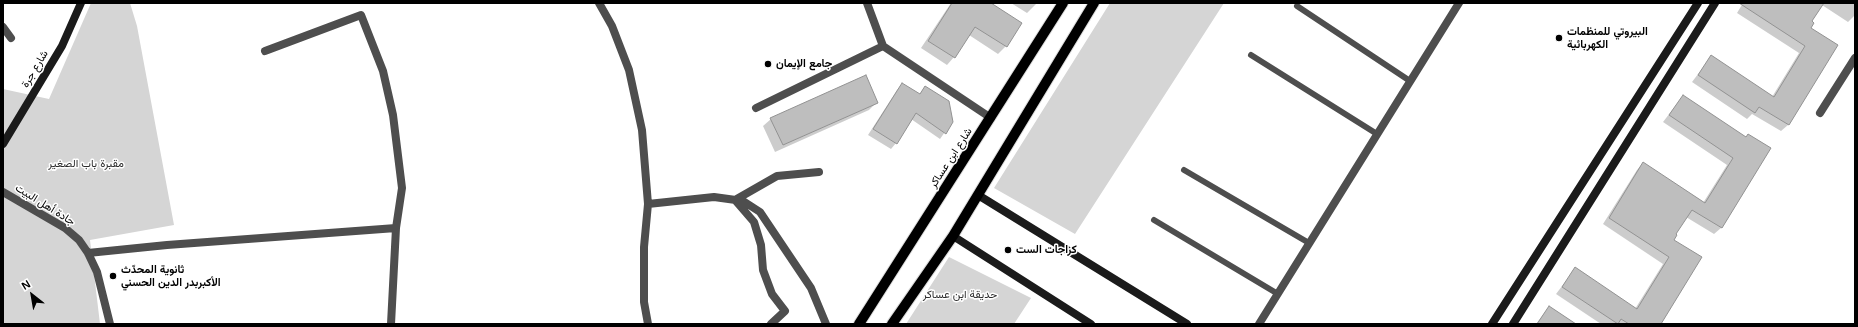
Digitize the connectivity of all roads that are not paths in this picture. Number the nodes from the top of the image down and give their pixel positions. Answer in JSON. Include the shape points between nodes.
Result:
{"nodes":[{"id":1,"x":81,"y":3,"type":"edge"},
{"id":2,"x":599,"y":3,"type":"edge"},
{"id":3,"x":868,"y":3,"type":"edge"},
{"id":4,"x":1063,"y":3,"type":"edge"},
{"id":5,"x":1094,"y":3,"type":"edge"},
{"id":6,"x":1458,"y":3,"type":"edge"},
{"id":7,"x":1698,"y":3,"type":"edge"},
{"id":8,"x":1715,"y":3,"type":"edge"},
{"id":9,"x":1297,"y":6,"type":"dead end"},
{"id":10,"x":3,"y":27,"type":"edge"},
{"id":11,"x":11,"y":38,"type":"dead end"},
{"id":12,"x":884,"y":46,"type":"junction"},
{"id":13,"x":265,"y":51,"type":"dead end"},
{"id":14,"x":1251,"y":55,"type":"dead end"},
{"id":15,"x":1855,"y":58,"type":"edge"},
{"id":16,"x":1410,"y":81,"type":"junction"},
{"id":17,"x":756,"y":108,"type":"dead end"},
{"id":18,"x":1820,"y":113,"type":"dead end"},
{"id":19,"x":991,"y":118,"type":"junction"},
{"id":20,"x":1377,"y":134,"type":"junction"},
{"id":21,"x":3,"y":144,"type":"edge"},
{"id":22,"x":1184,"y":170,"type":"dead end"},
{"id":23,"x":819,"y":172,"type":"dead end"},
{"id":24,"x":3,"y":192,"type":"edge"},
{"id":25,"x":978,"y":195,"type":"junction"},
{"id":26,"x":735,"y":200,"type":"junction"},
{"id":27,"x":648,"y":204,"type":"junction"},
{"id":28,"x":1154,"y":220,"type":"dead end"},
{"id":29,"x":396,"y":228,"type":"junction"},
{"id":30,"x":953,"y":236,"type":"junction"},
{"id":31,"x":1309,"y":243,"type":"junction"},
{"id":32,"x":88,"y":253,"type":"junction"},
{"id":33,"x":1278,"y":294,"type":"junction"},
{"id":34,"x":110,"y":324,"type":"edge"},
{"id":35,"x":391,"y":324,"type":"edge"},
{"id":36,"x":648,"y":324,"type":"edge"},
{"id":37,"x":772,"y":324,"type":"edge"},
{"id":38,"x":826,"y":324,"type":"edge"},
{"id":39,"x":859,"y":324,"type":"edge"},
{"id":40,"x":892,"y":324,"type":"edge"},
{"id":41,"x":1091,"y":324,"type":"edge"},
{"id":42,"x":1187,"y":324,"type":"edge"},
{"id":43,"x":1259,"y":324,"type":"edge"},
{"id":44,"x":1492,"y":324,"type":"edge"},
{"id":45,"x":1513,"y":324,"type":"edge"}],
"edges":[{"from":1,"to":21,"type":"main road","name":"شارع جرة","via":[[62,46]]},
{"from":2,"to":27,"type":"street","via":[[612,26],[629,70],[642,130]]},
{"from":3,"to":12,"type":"street"},
{"from":4,"to":19,"type":"main road","name":"شارع ابن عساكر"},
{"from":5,"to":25,"type":"main road"},
{"from":6,"to":16,"type":"street"},
{"from":7,"to":44,"type":"main road"},
{"from":8,"to":45,"type":"main road"},
{"from":9,"to":16,"type":"lane"},
{"from":10,"to":11,"type":"street"},
{"from":12,"to":17,"type":"street"},
{"from":12,"to":19,"type":"street"},
{"from":13,"to":29,"type":"street","via":[[361,15],[383,71],[393,115],[402,188]]},
{"from":14,"to":20,"type":"lane"},
{"from":15,"to":18,"type":"street"},
{"from":16,"to":20,"type":"street"},
{"from":19,"to":39,"type":"main road","name":"شارع ابن عساكر"},
{"from":20,"to":31,"type":"street"},
{"from":22,"to":31,"type":"lane"},
{"from":23,"to":26,"type":"street","via":[[777,176]]},
{"from":24,"to":32,"type":"street","name":"جادة أهل البيت","via":[[65,228],[79,240]]},
{"from":25,"to":30,"type":"main road"},
{"from":25,"to":42,"type":"main road"},
{"from":26,"to":27,"type":"street","via":[[714,197]]},
{"from":26,"to":37,"type":"street","via":[[754,222],[761,245],[763,270],[772,294],[785,312]]},
{"from":26,"to":38,"type":"street","via":[[743,201],[760,212],[811,288]]},
{"from":27,"to":36,"type":"street","via":[[644,247],[644,302]]},
{"from":28,"to":33,"type":"lane"},
{"from":29,"to":32,"type":"street"},
{"from":29,"to":35,"type":"street"},
{"from":30,"to":40,"type":"main road"},
{"from":30,"to":41,"type":"main road"},
{"from":31,"to":33,"type":"street"},
{"from":32,"to":34,"type":"street","name":"جادة أهل البيت","via":[[97,272]]},
{"from":33,"to":43,"type":"street"}]}
